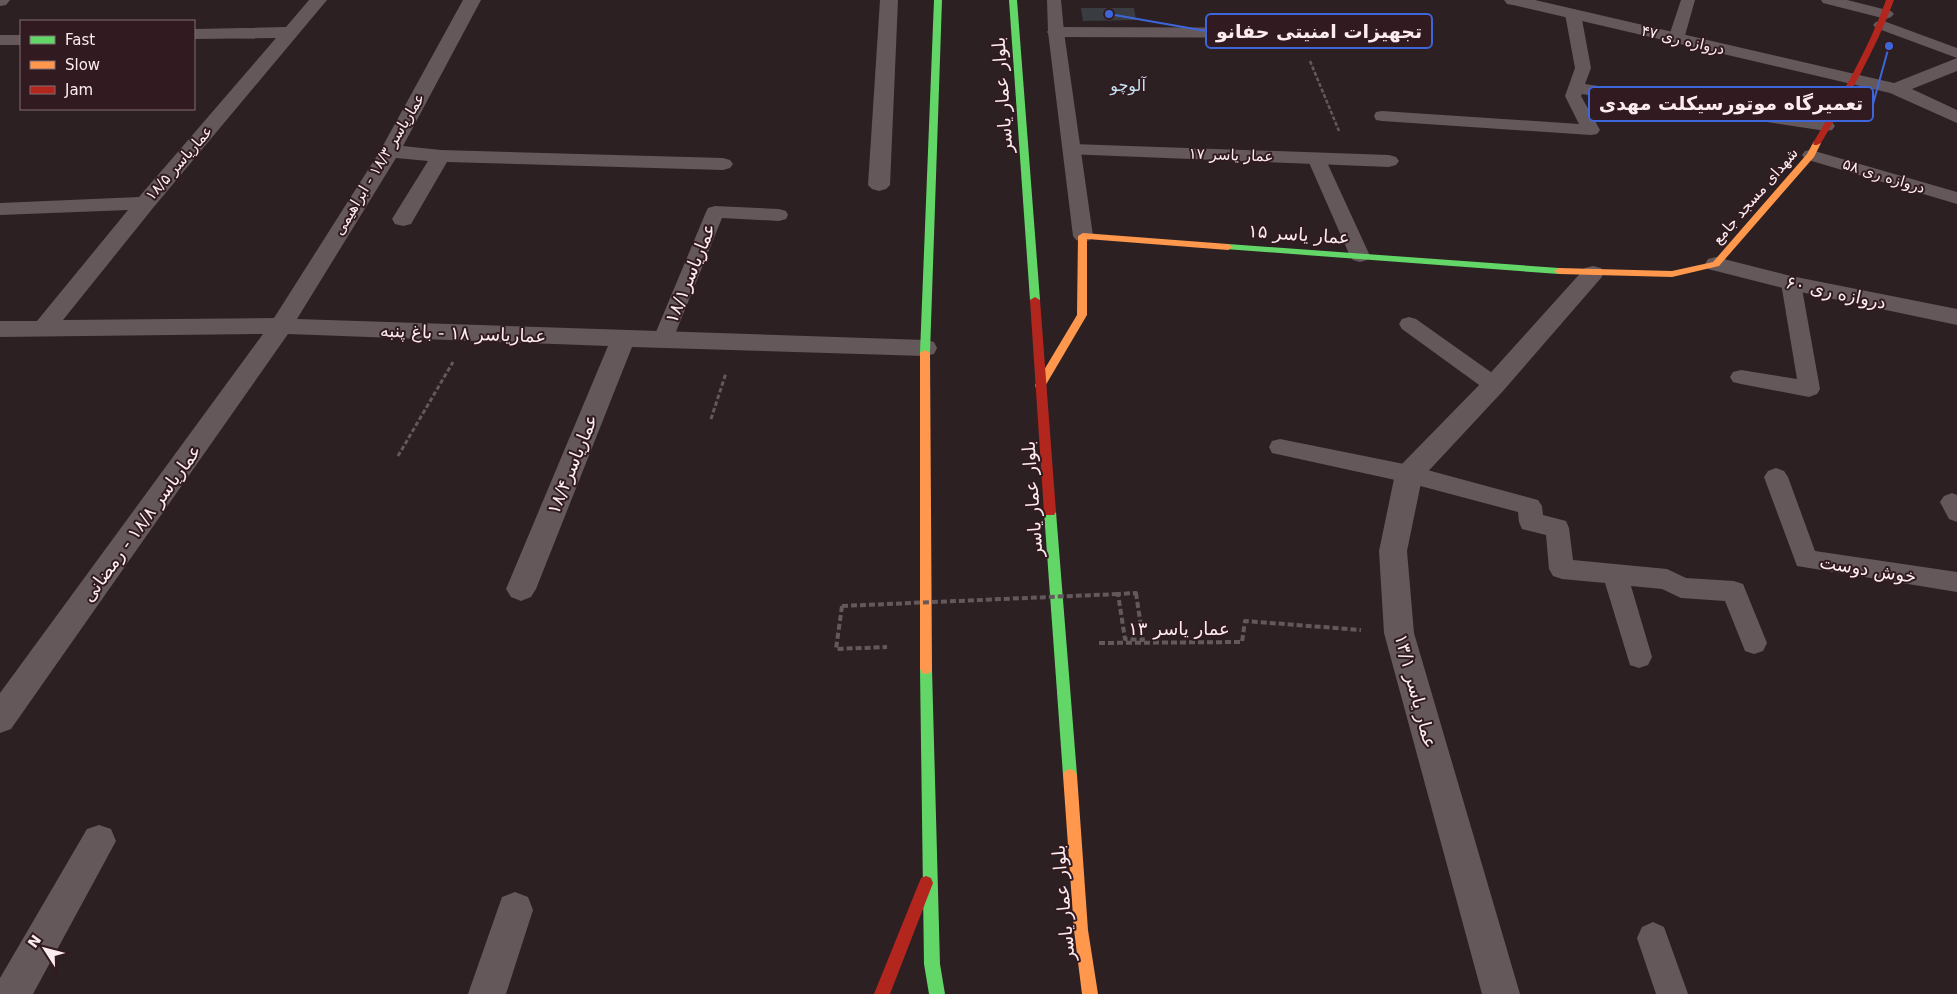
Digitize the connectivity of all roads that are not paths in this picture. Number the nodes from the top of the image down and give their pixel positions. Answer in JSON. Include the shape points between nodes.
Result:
{"nodes":[{"id":1,"x":318,"y":0,"type":"edge"},
{"id":2,"x":472,"y":0,"type":"edge"},
{"id":3,"x":889,"y":0,"type":"edge"},
{"id":4,"x":938,"y":0,"type":"edge"},
{"id":5,"x":1013,"y":0,"type":"edge"},
{"id":6,"x":1054,"y":0,"type":"edge"},
{"id":7,"x":1513,"y":0,"type":"edge"},
{"id":8,"x":1688,"y":0,"type":"edge"},
{"id":9,"x":1828,"y":0,"type":"edge"},
{"id":10,"x":1886,"y":13,"type":"edge"},
{"id":11,"x":1573,"y":14,"type":"junction"},
{"id":12,"x":292,"y":32,"type":"junction"},
{"id":13,"x":1056,"y":32,"type":"junction"},
{"id":14,"x":1365,"y":33,"type":"dead end"},
{"id":15,"x":195,"y":34,"type":"edge"},
{"id":16,"x":1676,"y":39,"type":"junction"},
{"id":17,"x":0,"y":40,"type":"edge"},
{"id":18,"x":20,"y":40,"type":"edge"},
{"id":19,"x":1957,"y":53,"type":"edge"},
{"id":20,"x":1957,"y":64,"type":"edge"},
{"id":21,"x":1854,"y":80,"type":"junction"},
{"id":22,"x":1576,"y":88,"type":"junction"},
{"id":23,"x":1896,"y":89,"type":"junction"},
{"id":24,"x":1382,"y":116,"type":"dead end"},
{"id":25,"x":1957,"y":117,"type":"edge"},
{"id":26,"x":1826,"y":126,"type":"junction"},
{"id":27,"x":1073,"y":150,"type":"junction"},
{"id":28,"x":390,"y":151,"type":"junction"},
{"id":29,"x":1811,"y":155,"type":"junction"},
{"id":30,"x":441,"y":156,"type":"junction"},
{"id":31,"x":1316,"y":158,"type":"junction"},
{"id":32,"x":1389,"y":161,"type":"dead end"},
{"id":33,"x":723,"y":164,"type":"dead end"},
{"id":34,"x":879,"y":185,"type":"dead end"},
{"id":35,"x":1957,"y":198,"type":"edge"},
{"id":36,"x":145,"y":203,"type":"junction"},
{"id":37,"x":0,"y":209,"type":"edge"},
{"id":38,"x":779,"y":215,"type":"dead end"},
{"id":39,"x":403,"y":219,"type":"dead end"},
{"id":40,"x":1083,"y":236,"type":"junction"},
{"id":41,"x":1360,"y":256,"type":"junction"},
{"id":42,"x":1716,"y":264,"type":"junction"},
{"id":43,"x":1593,"y":273,"type":"junction"},
{"id":44,"x":1672,"y":274,"type":"joint"},
{"id":45,"x":1791,"y":283,"type":"junction"},
{"id":46,"x":1957,"y":317,"type":"edge"},
{"id":47,"x":1409,"y":324,"type":"dead end"},
{"id":48,"x":281,"y":326,"type":"junction"},
{"id":49,"x":44,"y":328,"type":"junction"},
{"id":50,"x":0,"y":329,"type":"edge"},
{"id":51,"x":663,"y":339,"type":"junction"},
{"id":52,"x":623,"y":340,"type":"junction"},
{"id":53,"x":925,"y":348,"type":"junction"},
{"id":54,"x":1741,"y":377,"type":"dead end"},
{"id":55,"x":1040,"y":385,"type":"junction"},
{"id":56,"x":1494,"y":385,"type":"junction"},
{"id":57,"x":1280,"y":447,"type":"dead end"},
{"id":58,"x":1409,"y":474,"type":"junction"},
{"id":59,"x":1776,"y":476,"type":"dead end"},
{"id":60,"x":1615,"y":574,"type":"junction"},
{"id":61,"x":1957,"y":582,"type":"edge"},
{"id":62,"x":521,"y":589,"type":"dead end"},
{"id":63,"x":1754,"y":643,"type":"dead end"},
{"id":64,"x":1639,"y":657,"type":"dead end"},
{"id":65,"x":0,"y":719,"type":"edge"},
{"id":66,"x":99,"y":840,"type":"dead end"},
{"id":67,"x":931,"y":870,"type":"junction"},
{"id":68,"x":515,"y":910,"type":"dead end"},
{"id":69,"x":1653,"y":938,"type":"dead end"},
{"id":70,"x":12,"y":994,"type":"edge"},
{"id":71,"x":487,"y":994,"type":"edge"},
{"id":72,"x":882,"y":994,"type":"edge"},
{"id":73,"x":937,"y":994,"type":"edge"},
{"id":74,"x":1090,"y":994,"type":"edge"},
{"id":75,"x":1501,"y":994,"type":"edge"},
{"id":76,"x":1672,"y":994,"type":"edge"}],
"edges":[{"from":1,"to":12,"type":"street","name":"عماریاسر ۱۸/۵"},
{"from":2,"to":28,"type":"street","name":"عماریاسر ۱۸/۳ - ابراهیمی"},
{"from":3,"to":34,"type":"street"},
{"from":4,"to":53,"type":"main road"},
{"from":5,"to":55,"type":"main road","name":"بلوار عمار یاسر"},
{"from":6,"to":13,"type":"lane"},
{"from":7,"to":11,"type":"street","name":"دروازه ری ۴۷"},
{"from":8,"to":16,"type":"lane"},
{"from":9,"to":10,"type":"lane"},
{"from":10,"to":19,"type":"lane"},
{"from":10,"to":21,"type":"main road","name":"شهدای مسجد جامع"},
{"from":11,"to":16,"type":"street","name":"دروازه ری ۴۷"},
{"from":11,"to":22,"type":"lane","via":[[1582,68]]},
{"from":12,"to":15,"type":"street"},
{"from":12,"to":36,"type":"street","name":"عماریاسر ۱۸/۵"},
{"from":13,"to":14,"type":"street"},
{"from":13,"to":27,"type":"lane"},
{"from":16,"to":21,"type":"street","name":"دروازه ری ۴۷"},
{"from":17,"to":18,"type":"street"},
{"from":20,"to":23,"type":"street"},
{"from":21,"to":23,"type":"street","name":"دروازه ری ۴۷"},
{"from":21,"to":26,"type":"main road","name":"شهدای مسجد جامع"},
{"from":22,"to":24,"type":"lane","via":[[1573,96],[1591,130]]},
{"from":22,"to":26,"type":"lane"},
{"from":23,"to":25,"type":"street","name":"دروازه ری ۴۷"},
{"from":26,"to":29,"type":"main road","name":"شهدای مسجد جامع"},
{"from":27,"to":31,"type":"street","name":"عمار یاسر ۱۷"},
{"from":27,"to":40,"type":"lane"},
{"from":28,"to":30,"type":"street"},
{"from":28,"to":48,"type":"street","name":"عماریاسر ۱۸/۳ - ابراهیمی"},
{"from":29,"to":35,"type":"lane","name":"دروازه ری ۵۸"},
{"from":29,"to":42,"type":"main road","name":"شهدای مسجد جامع"},
{"from":30,"to":33,"type":"street"},
{"from":30,"to":39,"type":"street"},
{"from":31,"to":32,"type":"street","name":"عمار یاسر ۱۷"},
{"from":31,"to":41,"type":"lane"},
{"from":36,"to":37,"type":"street"},
{"from":36,"to":49,"type":"street","name":"عماریاسر ۱۸/۵"},
{"from":38,"to":51,"type":"lane","name":"عماریاسر۱۸/۱","via":[[715,212]]},
{"from":40,"to":41,"type":"main road","name":"عمار یاسر ۱۵"},
{"from":40,"to":55,"type":"main road","via":[[1082,315]]},
{"from":41,"to":43,"type":"main road","name":"عمار یاسر ۱۵"},
{"from":42,"to":44,"type":"main road","name":"شهدای مسجد جامع"},
{"from":42,"to":45,"type":"street","name":"دروازه ری ۶۰"},
{"from":43,"to":44,"type":"main road","name":"عمار یاسر ۱۵"},
{"from":43,"to":56,"type":"street"},
{"from":45,"to":46,"type":"street","name":"دروازه ری ۶۰"},
{"from":45,"to":54,"type":"lane","via":[[1809,389]]},
{"from":47,"to":56,"type":"lane"},
{"from":48,"to":49,"type":"street","name":"عماریاسر ۱۸ - باغ پنبه"},
{"from":48,"to":52,"type":"street","name":"عماریاسر ۱۸ - باغ پنبه"},
{"from":48,"to":65,"type":"street","name":"عماریاسر ۱۸/۸ - رمضانی"},
{"from":49,"to":50,"type":"street","name":"عماریاسر ۱۸ - باغ پنبه"},
{"from":51,"to":52,"type":"street","name":"عماریاسر ۱۸ - باغ پنبه"},
{"from":51,"to":53,"type":"street","name":"عماریاسر ۱۸ - باغ پنبه"},
{"from":52,"to":62,"type":"street","name":"عماریاسر۱۸/۴"},
{"from":53,"to":67,"type":"main road"},
{"from":55,"to":74,"type":"main road","name":"بلوار عمار یاسر","via":[[1080,930]]},
{"from":56,"to":58,"type":"street"},
{"from":57,"to":58,"type":"lane"},
{"from":58,"to":60,"type":"lane","via":[[1530,506],[1531,522],[1557,528],[1562,569]]},
{"from":58,"to":75,"type":"street","name":"عمار یاسر ۱۳/۱","via":[[1394,551],[1399,634]]},
{"from":59,"to":61,"type":"lane","name":"خوش دوست","via":[[1806,559]]},
{"from":60,"to":63,"type":"lane","via":[[1667,579],[1681,588],[1734,591]]},
{"from":60,"to":64,"type":"lane"},
{"from":66,"to":70,"type":"street"},
{"from":67,"to":72,"type":"main road"},
{"from":67,"to":73,"type":"main road","via":[[932,964]]},
{"from":68,"to":71,"type":"street"},
{"from":69,"to":76,"type":"lane"}]}
